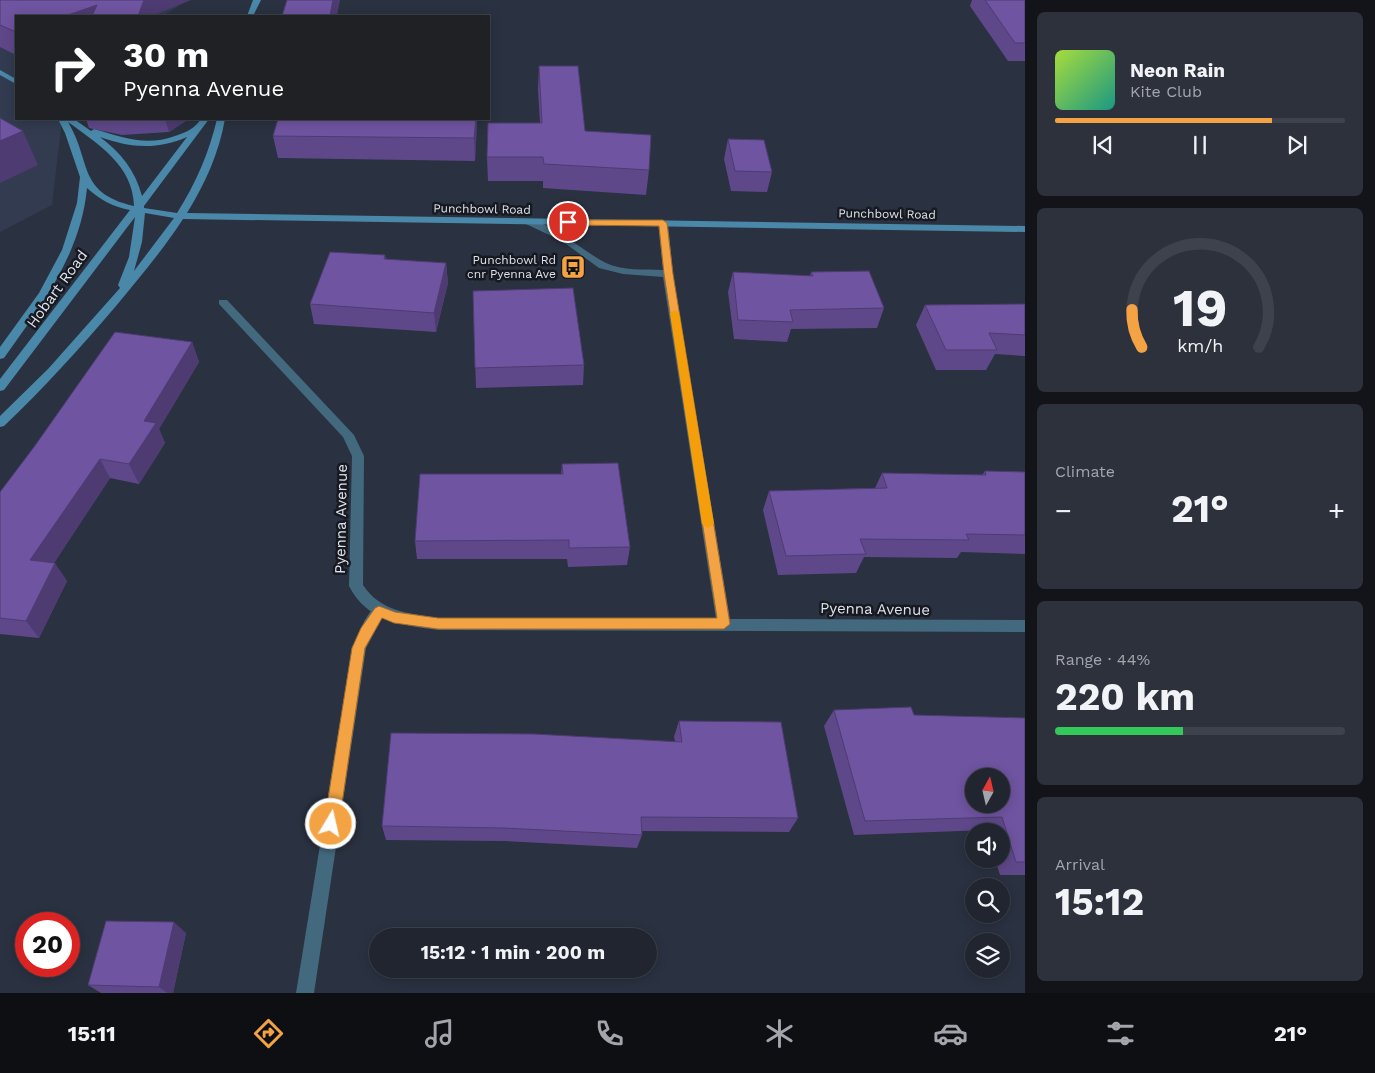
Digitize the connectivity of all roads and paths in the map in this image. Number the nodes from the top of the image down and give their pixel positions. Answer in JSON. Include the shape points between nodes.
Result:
{"nodes":[{"id":1,"x":257,"y":0,"type":"edge"},
{"id":2,"x":250,"y":15,"type":"edge"},
{"id":3,"x":0,"y":72,"type":"edge"},
{"id":4,"x":15,"y":81,"type":"edge"},
{"id":5,"x":63,"y":120,"type":"edge"},
{"id":6,"x":70,"y":120,"type":"edge"},
{"id":7,"x":204,"y":120,"type":"edge"},
{"id":8,"x":221,"y":120,"type":"edge"},
{"id":9,"x":80,"y":127,"type":"junction"},
{"id":10,"x":197,"y":130,"type":"junction"},
{"id":11,"x":84,"y":177,"type":"junction"},
{"id":12,"x":139,"y":209,"type":"junction"},
{"id":13,"x":179,"y":216,"type":"junction"},
{"id":14,"x":529,"y":222,"type":"junction"},
{"id":15,"x":663,"y":223,"type":"junction"},
{"id":16,"x":1025,"y":229,"type":"edge"},
{"id":17,"x":668,"y":274,"type":"junction"},
{"id":18,"x":116,"y":298,"type":"junction"},
{"id":19,"x":223,"y":302,"type":"dead end"},
{"id":20,"x":0,"y":355,"type":"edge"},
{"id":21,"x":0,"y":387,"type":"edge"},
{"id":22,"x":0,"y":423,"type":"edge"},
{"id":23,"x":379,"y":611,"type":"junction"},
{"id":24,"x":724,"y":624,"type":"junction"},
{"id":25,"x":1025,"y":626,"type":"edge"},
{"id":26,"x":305,"y":993,"type":"edge"}],
"edges":[{"from":1,"to":2,"type":"main road"},
{"from":3,"to":4,"type":"main road"},
{"from":5,"to":11,"type":"main road","via":[[73,138]]},
{"from":6,"to":9,"type":"main road"},
{"from":7,"to":10,"type":"main road","name":"Hobart Road"},
{"from":8,"to":13,"type":"main road","via":[[203,176]]},
{"from":9,"to":10,"type":"main road","via":[[124,144],[138,145],[167,142]]},
{"from":9,"to":12,"type":"main road","via":[[127,168]]},
{"from":10,"to":12,"type":"main road","name":"Hobart Road"},
{"from":11,"to":12,"type":"main road","via":[[107,200]]},
{"from":11,"to":20,"type":"main road","via":[[82,210],[63,262]]},
{"from":12,"to":13,"type":"main road"},
{"from":12,"to":18,"type":"main road","via":[[135,250],[127,278]]},
{"from":12,"to":21,"type":"main road","name":"Hobart Road","via":[[95,261],[41,337]]},
{"from":13,"to":14,"type":"main road","name":"Punchbowl Road"},
{"from":13,"to":18,"type":"main road","via":[[157,252]]},
{"from":14,"to":15,"type":"main road","name":"Punchbowl Road"},
{"from":14,"to":17,"type":"street","via":[[565,239],[603,266],[623,271]]},
{"from":15,"to":16,"type":"main road","name":"Punchbowl Road"},
{"from":15,"to":17,"type":"street"},
{"from":17,"to":24,"type":"street"},
{"from":18,"to":22,"type":"main road","via":[[45,380]]},
{"from":19,"to":23,"type":"street","name":"Pyenna Avenue","via":[[348,434],[358,456],[356,586],[364,600]]},
{"from":23,"to":24,"type":"street","name":"Pyenna Avenue","via":[[394,617],[438,624]]},
{"from":23,"to":26,"type":"street","via":[[359,648]]},
{"from":24,"to":25,"type":"street","name":"Pyenna Avenue"}]}
